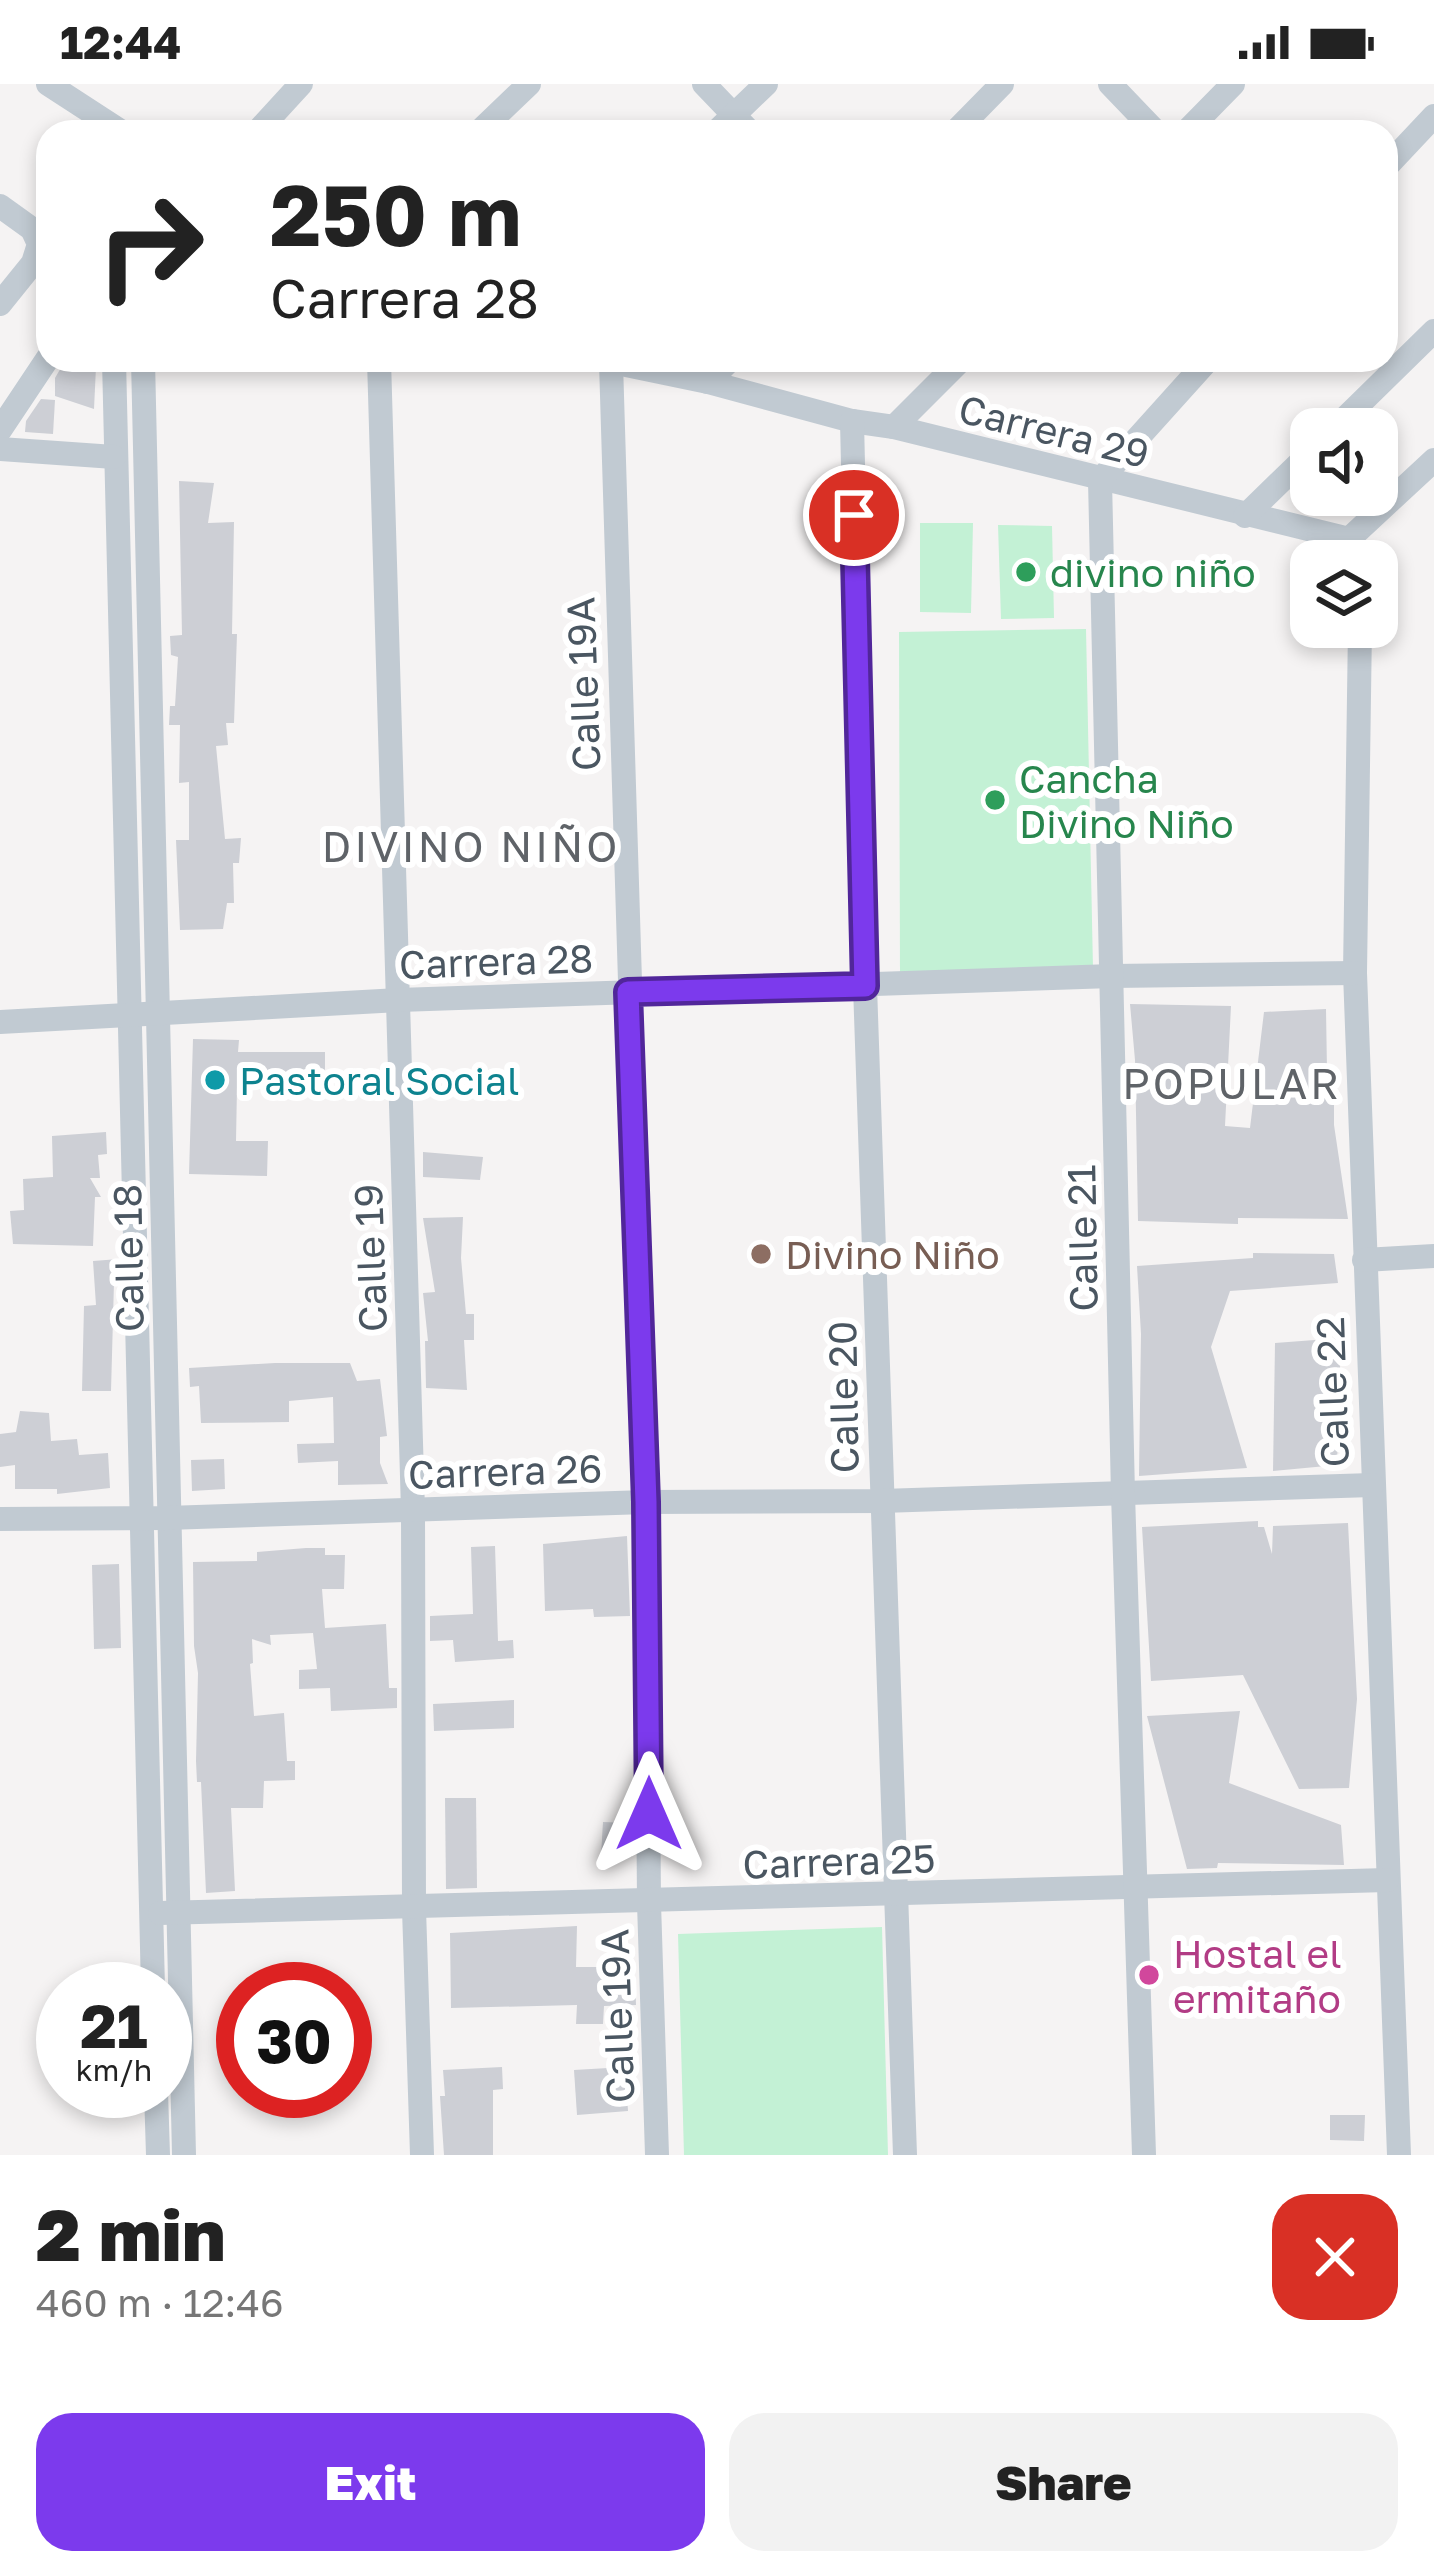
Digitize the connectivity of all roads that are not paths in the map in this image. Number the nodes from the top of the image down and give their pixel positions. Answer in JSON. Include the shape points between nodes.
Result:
{"nodes":[{"id":1,"x":48,"y":84,"type":"edge"},
{"id":2,"x":301,"y":84,"type":"edge"},
{"id":3,"x":529,"y":84,"type":"edge"},
{"id":4,"x":704,"y":84,"type":"edge"},
{"id":5,"x":766,"y":84,"type":"edge"},
{"id":6,"x":1002,"y":84,"type":"edge"},
{"id":7,"x":1110,"y":84,"type":"edge"},
{"id":8,"x":1233,"y":84,"type":"edge"},
{"id":9,"x":1434,"y":116,"type":"edge"},
{"id":10,"x":104,"y":120,"type":"edge"},
{"id":11,"x":268,"y":120,"type":"edge"},
{"id":12,"x":492,"y":120,"type":"edge"},
{"id":13,"x":729,"y":120,"type":"edge"},
{"id":14,"x":738,"y":120,"type":"edge"},
{"id":15,"x":967,"y":120,"type":"edge"},
{"id":16,"x":1144,"y":120,"type":"edge"},
{"id":17,"x":1198,"y":120,"type":"edge"},
{"id":18,"x":1398,"y":154,"type":"edge"},
{"id":19,"x":0,"y":206,"type":"edge"},
{"id":20,"x":36,"y":238,"type":"edge"},
{"id":21,"x":36,"y":254,"type":"edge"},
{"id":22,"x":0,"y":304,"type":"edge"},
{"id":23,"x":1434,"y":331,"type":"edge"},
{"id":24,"x":1398,"y":357,"type":"edge"},
{"id":25,"x":39,"y":372,"type":"edge"},
{"id":26,"x":114,"y":372,"type":"edge"},
{"id":27,"x":142,"y":372,"type":"edge"},
{"id":28,"x":379,"y":372,"type":"edge"},
{"id":29,"x":606,"y":372,"type":"edge"},
{"id":30,"x":656,"y":372,"type":"edge"},
{"id":31,"x":717,"y":372,"type":"edge"},
{"id":32,"x":949,"y":372,"type":"edge"},
{"id":33,"x":1197,"y":372,"type":"edge"},
{"id":34,"x":1383,"y":372,"type":"edge"},
{"id":35,"x":707,"y":382,"type":"junction"},
{"id":36,"x":1352,"y":408,"type":"edge"},
{"id":37,"x":852,"y":421,"type":"junction"},
{"id":38,"x":894,"y":428,"type":"junction"},
{"id":39,"x":0,"y":430,"type":"edge"},
{"id":40,"x":0,"y":449,"type":"edge"},
{"id":41,"x":114,"y":457,"type":"junction"},
{"id":42,"x":1434,"y":460,"type":"edge"},
{"id":43,"x":1290,"y":472,"type":"edge"},
{"id":44,"x":1100,"y":480,"type":"junction"},
{"id":45,"x":1245,"y":516,"type":"junction"},
{"id":46,"x":1323,"y":540,"type":"edge"},
{"id":47,"x":1364,"y":540,"type":"edge"},
{"id":48,"x":1360,"y":648,"type":"edge"},
{"id":49,"x":1355,"y":973,"type":"junction"},
{"id":50,"x":1112,"y":976,"type":"junction"},
{"id":51,"x":865,"y":986,"type":"junction"},
{"id":52,"x":628,"y":992,"type":"junction"},
{"id":53,"x":399,"y":1000,"type":"junction"},
{"id":54,"x":160,"y":1012,"type":"junction"},
{"id":55,"x":128,"y":1013,"type":"junction"},
{"id":56,"x":0,"y":1022,"type":"edge"},
{"id":57,"x":1434,"y":1256,"type":"edge"},
{"id":58,"x":1364,"y":1260,"type":"junction"},
{"id":59,"x":1372,"y":1485,"type":"junction"},
{"id":60,"x":1123,"y":1494,"type":"junction"},
{"id":61,"x":646,"y":1502,"type":"junction"},
{"id":62,"x":882,"y":1502,"type":"junction"},
{"id":63,"x":413,"y":1510,"type":"junction"},
{"id":64,"x":140,"y":1518,"type":"junction"},
{"id":65,"x":167,"y":1518,"type":"junction"},
{"id":66,"x":0,"y":1519,"type":"edge"},
{"id":67,"x":1387,"y":1880,"type":"junction"},
{"id":68,"x":1134,"y":1885,"type":"junction"},
{"id":69,"x":896,"y":1895,"type":"junction"},
{"id":70,"x":650,"y":1903,"type":"junction"},
{"id":71,"x":414,"y":1909,"type":"junction"},
{"id":72,"x":163,"y":1913,"type":"junction"},
{"id":73,"x":157,"y":1962,"type":"edge"},
{"id":74,"x":157,"y":2118,"type":"edge"},
{"id":75,"x":158,"y":2155,"type":"edge"},
{"id":76,"x":184,"y":2155,"type":"edge"},
{"id":77,"x":422,"y":2155,"type":"edge"},
{"id":78,"x":657,"y":2155,"type":"edge"},
{"id":79,"x":905,"y":2155,"type":"edge"},
{"id":80,"x":1144,"y":2155,"type":"edge"},
{"id":81,"x":1400,"y":2155,"type":"edge"}],
"edges":[{"from":1,"to":10,"type":"street"},
{"from":2,"to":11,"type":"street"},
{"from":3,"to":12,"type":"street"},
{"from":4,"to":13,"type":"street"},
{"from":5,"to":14,"type":"street"},
{"from":6,"to":15,"type":"street"},
{"from":7,"to":16,"type":"street"},
{"from":8,"to":17,"type":"street"},
{"from":9,"to":18,"type":"street"},
{"from":19,"to":20,"type":"street"},
{"from":21,"to":22,"type":"street"},
{"from":23,"to":24,"type":"street"},
{"from":25,"to":39,"type":"street"},
{"from":26,"to":41,"type":"street","name":"Calle 18"},
{"from":27,"to":54,"type":"street","name":"Calle 18"},
{"from":28,"to":53,"type":"street","name":"Calle 19"},
{"from":29,"to":52,"type":"street","name":"Calle 19A"},
{"from":30,"to":35,"type":"street","name":"Carrera 29"},
{"from":31,"to":35,"type":"street"},
{"from":32,"to":38,"type":"street"},
{"from":33,"to":44,"type":"street"},
{"from":34,"to":36,"type":"street"},
{"from":35,"to":37,"type":"street","name":"Carrera 29"},
{"from":37,"to":38,"type":"street","name":"Carrera 29"},
{"from":37,"to":51,"type":"street","name":"Calle 20"},
{"from":38,"to":44,"type":"street","name":"Carrera 29"},
{"from":40,"to":41,"type":"street"},
{"from":41,"to":55,"type":"street","name":"Calle 18"},
{"from":42,"to":47,"type":"street"},
{"from":43,"to":45,"type":"street"},
{"from":44,"to":45,"type":"street","name":"Carrera 29"},
{"from":44,"to":50,"type":"street","name":"Calle 21"},
{"from":45,"to":46,"type":"street","name":"Carrera 29"},
{"from":48,"to":49,"type":"street","name":"Calle 22"},
{"from":49,"to":50,"type":"street","name":"Carrera 28"},
{"from":49,"to":58,"type":"street","name":"Calle 22"},
{"from":50,"to":51,"type":"street","name":"Carrera 28"},
{"from":50,"to":60,"type":"street","name":"Calle 21"},
{"from":51,"to":52,"type":"street","name":"Carrera 28"},
{"from":51,"to":62,"type":"street","name":"Calle 20"},
{"from":52,"to":53,"type":"street","name":"Carrera 28"},
{"from":52,"to":61,"type":"street","name":"Calle 19A"},
{"from":53,"to":54,"type":"street","name":"Carrera 28"},
{"from":53,"to":63,"type":"street","name":"Calle 19"},
{"from":54,"to":55,"type":"street","name":"Carrera 28"},
{"from":54,"to":65,"type":"street","name":"Calle 18"},
{"from":55,"to":56,"type":"street","name":"Carrera 28"},
{"from":55,"to":64,"type":"street","name":"Calle 18"},
{"from":57,"to":58,"type":"street"},
{"from":58,"to":59,"type":"street","name":"Calle 22"},
{"from":59,"to":60,"type":"street","name":"Carrera 26"},
{"from":59,"to":67,"type":"street","name":"Calle 22"},
{"from":60,"to":62,"type":"street","name":"Carrera 26"},
{"from":60,"to":68,"type":"street","name":"Calle 21"},
{"from":61,"to":62,"type":"street","name":"Carrera 26"},
{"from":61,"to":63,"type":"street","name":"Carrera 26"},
{"from":61,"to":70,"type":"street","name":"Calle 19A"},
{"from":62,"to":69,"type":"street","name":"Calle 20"},
{"from":63,"to":65,"type":"street","name":"Carrera 26"},
{"from":63,"to":71,"type":"street","name":"Calle 19"},
{"from":64,"to":65,"type":"street","name":"Carrera 26"},
{"from":64,"to":66,"type":"street","name":"Carrera 26"},
{"from":64,"to":72,"type":"street","name":"Calle 18"},
{"from":65,"to":72,"type":"street","name":"Calle 18"},
{"from":67,"to":68,"type":"street","name":"Carrera 25"},
{"from":67,"to":81,"type":"street","name":"Calle 22"},
{"from":68,"to":69,"type":"street","name":"Carrera 25"},
{"from":68,"to":80,"type":"street","name":"Calle 21"},
{"from":69,"to":70,"type":"street","name":"Carrera 25"},
{"from":69,"to":79,"type":"street","name":"Calle 20"},
{"from":70,"to":71,"type":"street","name":"Carrera 25"},
{"from":70,"to":78,"type":"street","name":"Calle 19A"},
{"from":71,"to":72,"type":"street","name":"Carrera 25"},
{"from":71,"to":77,"type":"street","name":"Calle 19"},
{"from":72,"to":73,"type":"street","name":"Calle 18"},
{"from":72,"to":76,"type":"street","name":"Calle 18"},
{"from":74,"to":75,"type":"street"}]}
